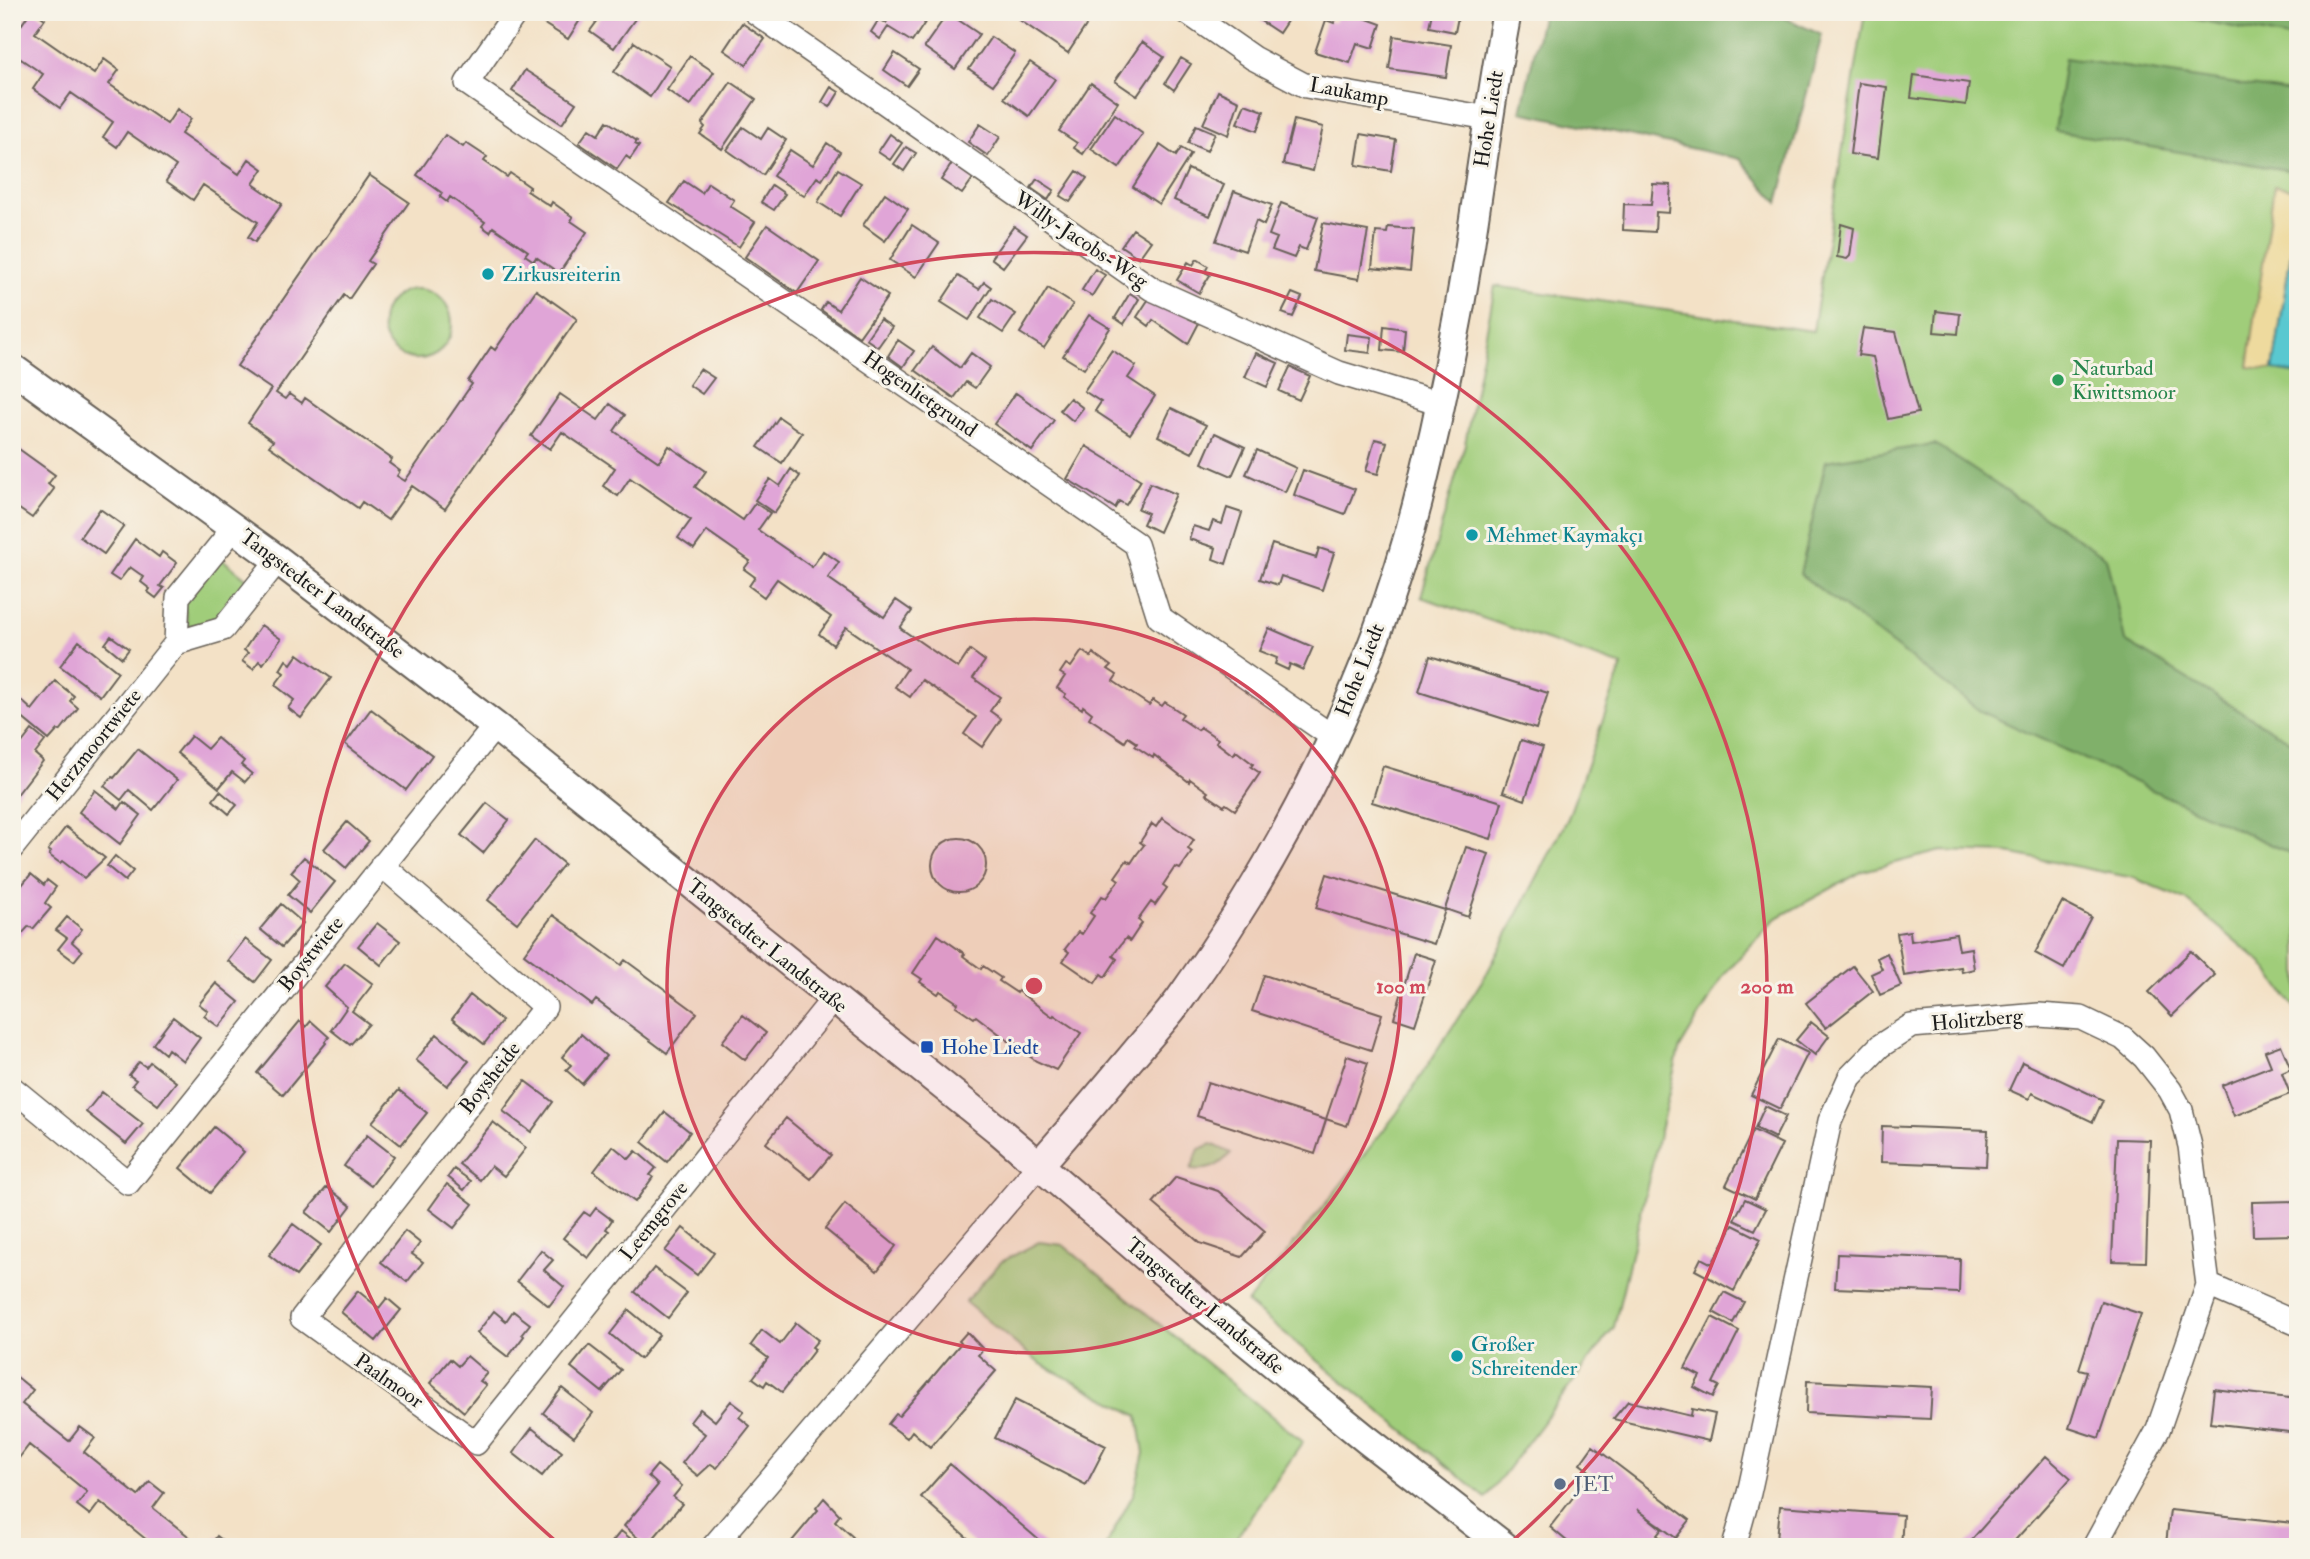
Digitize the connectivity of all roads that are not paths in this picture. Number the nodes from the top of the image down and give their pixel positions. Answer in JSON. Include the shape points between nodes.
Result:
{"nodes":[{"id":1,"x":516,"y":12,"type":"edge"},
{"id":2,"x":755,"y":12,"type":"edge"},
{"id":3,"x":1187,"y":12,"type":"edge"},
{"id":4,"x":1507,"y":12,"type":"edge"},
{"id":5,"x":1488,"y":118,"type":"junction"},
{"id":6,"x":15,"y":376,"type":"edge"},
{"id":7,"x":1441,"y":404,"type":"junction"},
{"id":8,"x":234,"y":528,"type":"junction"},
{"id":9,"x":278,"y":560,"type":"junction"},
{"id":10,"x":176,"y":643,"type":"junction"},
{"id":11,"x":495,"y":726,"type":"junction"},
{"id":12,"x":1333,"y":737,"type":"junction"},
{"id":13,"x":12,"y":848,"type":"edge"},
{"id":14,"x":382,"y":866,"type":"junction"},
{"id":15,"x":833,"y":999,"type":"junction"},
{"id":16,"x":12,"y":1088,"type":"edge"},
{"id":17,"x":1040,"y":1164,"type":"junction"},
{"id":18,"x":2208,"y":1285,"type":"junction"},
{"id":19,"x":302,"y":1318,"type":"joint"},
{"id":20,"x":2298,"y":1324,"type":"edge"},
{"id":21,"x":476,"y":1443,"type":"joint"},
{"id":22,"x":713,"y":1547,"type":"edge"},
{"id":23,"x":1505,"y":1547,"type":"edge"},
{"id":24,"x":1734,"y":1547,"type":"edge"},
{"id":25,"x":2094,"y":1547,"type":"edge"}],
"edges":[{"from":1,"to":12,"type":"street","name":"Hogenlietgrund","via":[[467,83],[1136,544],[1159,617]]},
{"from":2,"to":7,"type":"street","name":"Willy-Jacobs-Weg","via":[[1152,289],[1339,373]]},
{"from":3,"to":5,"type":"street","name":"Laukamp","via":[[1253,58],[1306,86]]},
{"from":4,"to":5,"type":"street","name":"Hohe Liedt"},
{"from":5,"to":7,"type":"street","name":"Hohe Liedt"},
{"from":6,"to":8,"type":"street","name":"Tangstedter Landstraße"},
{"from":7,"to":12,"type":"street","name":"Hohe Liedt","via":[[1394,581]]},
{"from":8,"to":9,"type":"street","name":"Tangstedter Landstraße"},
{"from":8,"to":10,"type":"street","via":[[178,597]]},
{"from":9,"to":10,"type":"street","via":[[223,629]]},
{"from":9,"to":11,"type":"street","name":"Tangstedter Landstraße"},
{"from":10,"to":13,"type":"street","name":"Herzmoortwiete"},
{"from":11,"to":14,"type":"street","name":"Boystwiete"},
{"from":11,"to":15,"type":"street","name":"Tangstedter Landstraße"},
{"from":12,"to":17,"type":"street","name":"Hohe Liedt","via":[[1264,871],[1179,1000]]},
{"from":14,"to":16,"type":"street","name":"Boystwiete","via":[[128,1183]]},
{"from":14,"to":19,"type":"street","name":"Boysheide","via":[[545,1007]]},
{"from":15,"to":17,"type":"street","name":"Tangstedter Landstraße"},
{"from":15,"to":21,"type":"street","name":"Leemgrove"},
{"from":17,"to":22,"type":"street","name":"Hohe Liedt"},
{"from":17,"to":23,"type":"street","name":"Tangstedter Landstraße","via":[[1209,1311]]},
{"from":18,"to":20,"type":"street"},
{"from":18,"to":24,"type":"street","name":"Holitzberg","via":[[2181,1110],[2144,1057],[2123,1038],[2081,1018],[2039,1015],[1911,1026],[1880,1046],[1850,1077],[1830,1121]]},
{"from":18,"to":25,"type":"street","name":"Holitzberg","via":[[2158,1430]]},
{"from":19,"to":21,"type":"street","name":"Paalmoor"}]}
